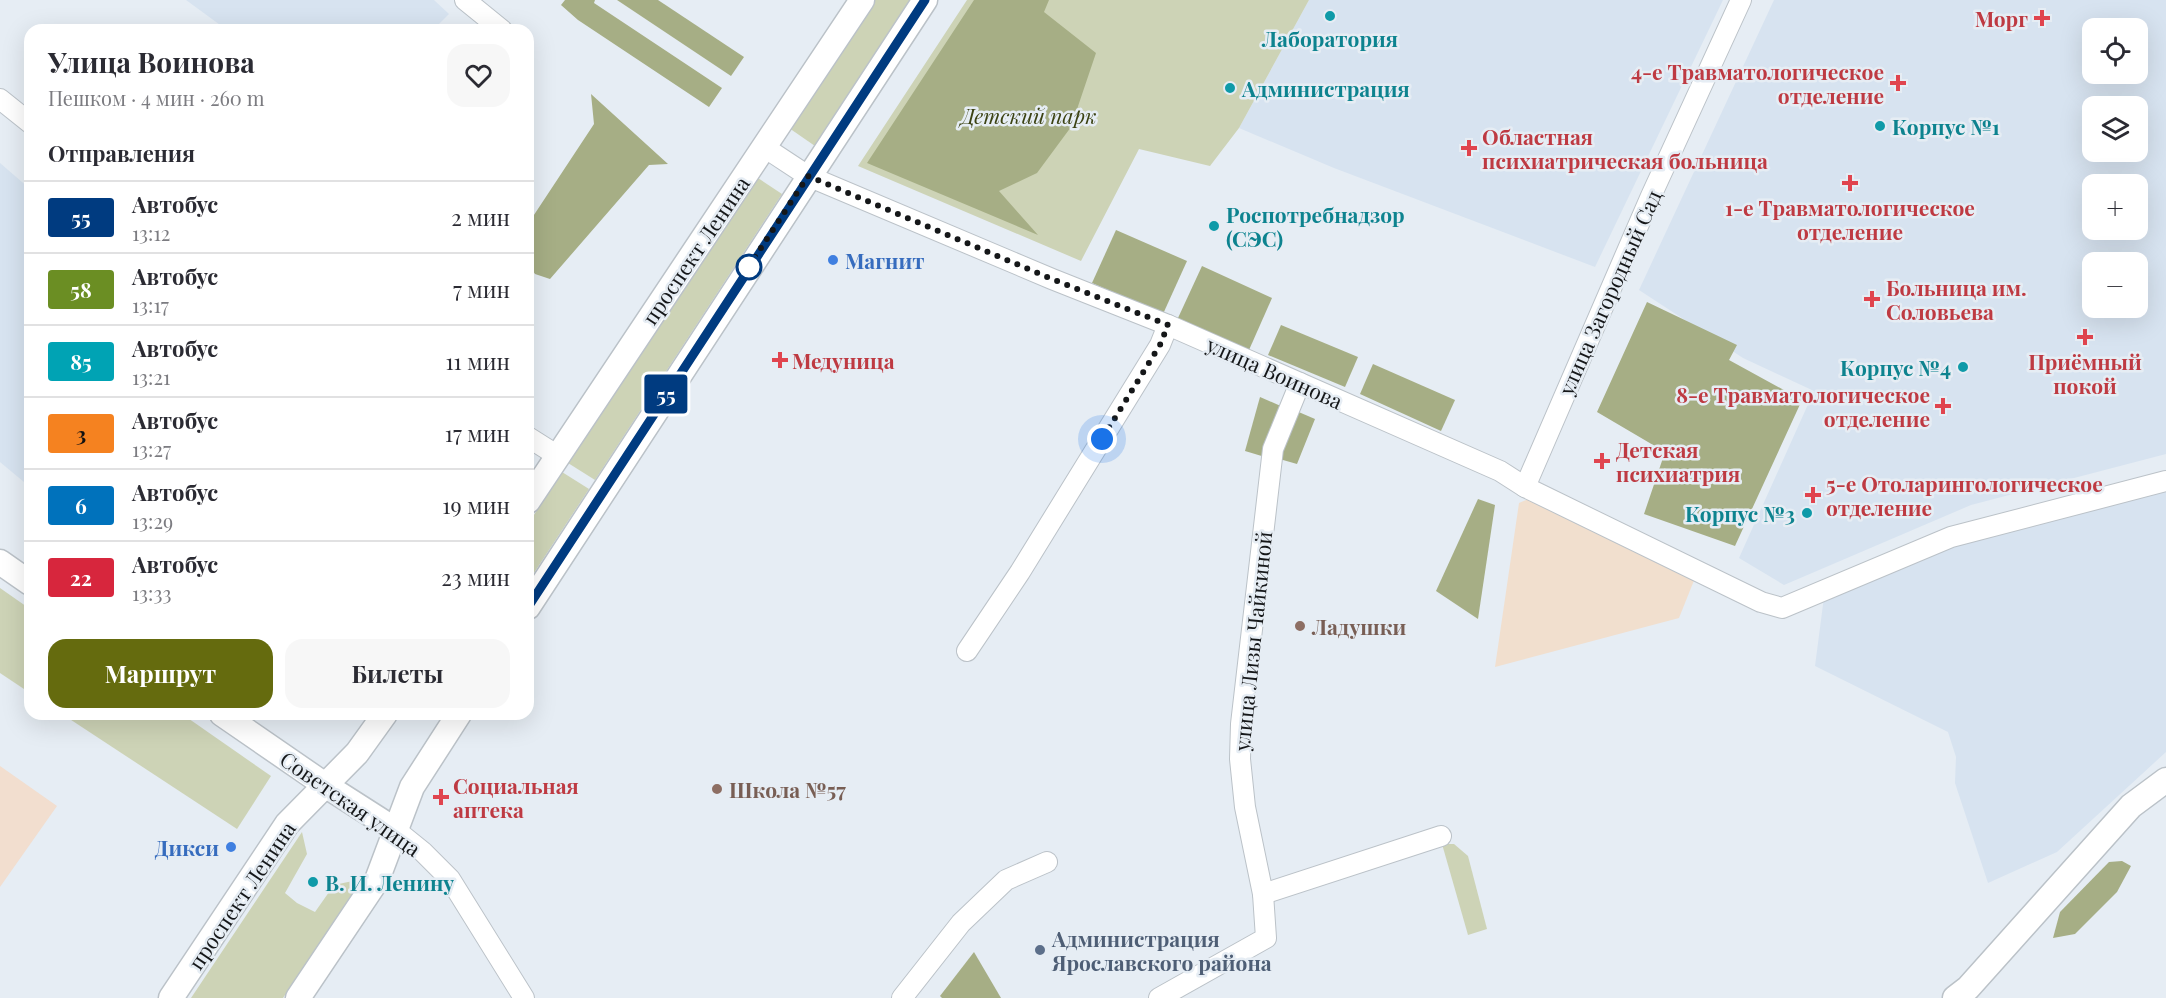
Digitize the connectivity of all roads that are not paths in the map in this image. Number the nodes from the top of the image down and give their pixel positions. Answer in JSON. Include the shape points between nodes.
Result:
{"nodes":[{"id":1,"x":465,"y":0,"type":"edge"},
{"id":2,"x":862,"y":0,"type":"edge"},
{"id":3,"x":925,"y":0,"type":"edge"},
{"id":4,"x":1742,"y":0,"type":"edge"},
{"id":5,"x":495,"y":24,"type":"edge"},
{"id":6,"x":0,"y":99,"type":"edge"},
{"id":7,"x":24,"y":118,"type":"edge"},
{"id":8,"x":764,"y":147,"type":"junction"},
{"id":9,"x":808,"y":176,"type":"junction"},
{"id":10,"x":1168,"y":325,"type":"junction"},
{"id":11,"x":1300,"y":383,"type":"junction"},
{"id":12,"x":534,"y":441,"type":"edge"},
{"id":13,"x":558,"y":456,"type":"junction"},
{"id":14,"x":2166,"y":481,"type":"edge"},
{"id":15,"x":1525,"y":487,"type":"junction"},
{"id":16,"x":534,"y":492,"type":"edge"},
{"id":17,"x":0,"y":562,"type":"edge"},
{"id":18,"x":24,"y":579,"type":"edge"},
{"id":19,"x":534,"y":599,"type":"edge"},
{"id":20,"x":967,"y":651,"type":"dead end"},
{"id":21,"x":231,"y":720,"type":"edge"},
{"id":22,"x":381,"y":720,"type":"edge"},
{"id":23,"x":455,"y":720,"type":"edge"},
{"id":24,"x":2166,"y":780,"type":"edge"},
{"id":25,"x":325,"y":785,"type":"junction"},
{"id":26,"x":397,"y":831,"type":"junction"},
{"id":27,"x":1441,"y":836,"type":"dead end"},
{"id":28,"x":1047,"y":862,"type":"dead end"},
{"id":29,"x":1263,"y":894,"type":"junction"},
{"id":30,"x":171,"y":998,"type":"edge"},
{"id":31,"x":298,"y":998,"type":"edge"},
{"id":32,"x":524,"y":998,"type":"edge"},
{"id":33,"x":902,"y":998,"type":"edge"},
{"id":34,"x":1159,"y":998,"type":"edge"},
{"id":35,"x":1955,"y":998,"type":"edge"}],
"edges":[{"from":1,"to":5,"type":"street"},
{"from":2,"to":8,"type":"main road","name":"проспект Ленина"},
{"from":3,"to":9,"type":"main road"},
{"from":4,"to":15,"type":"street","name":"улица Загородный Сад","via":[[1650,196]]},
{"from":6,"to":7,"type":"street"},
{"from":8,"to":9,"type":"street","name":"улица Воинова"},
{"from":8,"to":13,"type":"main road","name":"проспект Ленина"},
{"from":9,"to":10,"type":"street","name":"улица Воинова"},
{"from":9,"to":19,"type":"main road"},
{"from":10,"to":11,"type":"street","name":"улица Воинова"},
{"from":10,"to":20,"type":"street","via":[[1160,345]]},
{"from":11,"to":15,"type":"street","name":"улица Воинова","via":[[1500,471]]},
{"from":11,"to":29,"type":"street","name":"улица Лизы Чайкиной","via":[[1273,449],[1241,724],[1245,807]]},
{"from":12,"to":13,"type":"street"},
{"from":13,"to":16,"type":"main road","name":"проспект Ленина"},
{"from":14,"to":15,"type":"street","name":"улица Воинова","via":[[1951,537],[1782,608],[1761,602]]},
{"from":17,"to":18,"type":"main road"},
{"from":21,"to":25,"type":"main road","name":"Советская улица"},
{"from":22,"to":25,"type":"main road","name":"проспект Ленина","via":[[357,753]]},
{"from":23,"to":26,"type":"main road","via":[[412,787]]},
{"from":24,"to":35,"type":"main road","via":[[2131,806]]},
{"from":25,"to":26,"type":"main road","name":"Советская улица"},
{"from":25,"to":30,"type":"main road","name":"проспект Ленина","via":[[287,824]]},
{"from":26,"to":31,"type":"main road","via":[[377,880]]},
{"from":26,"to":32,"type":"street","name":"Советская улица","via":[[450,879]]},
{"from":27,"to":29,"type":"street"},
{"from":28,"to":33,"type":"street","via":[[1006,880],[961,923]]},
{"from":29,"to":34,"type":"street","name":"улица Лизы Чайкиной","via":[[1266,938]]}]}
